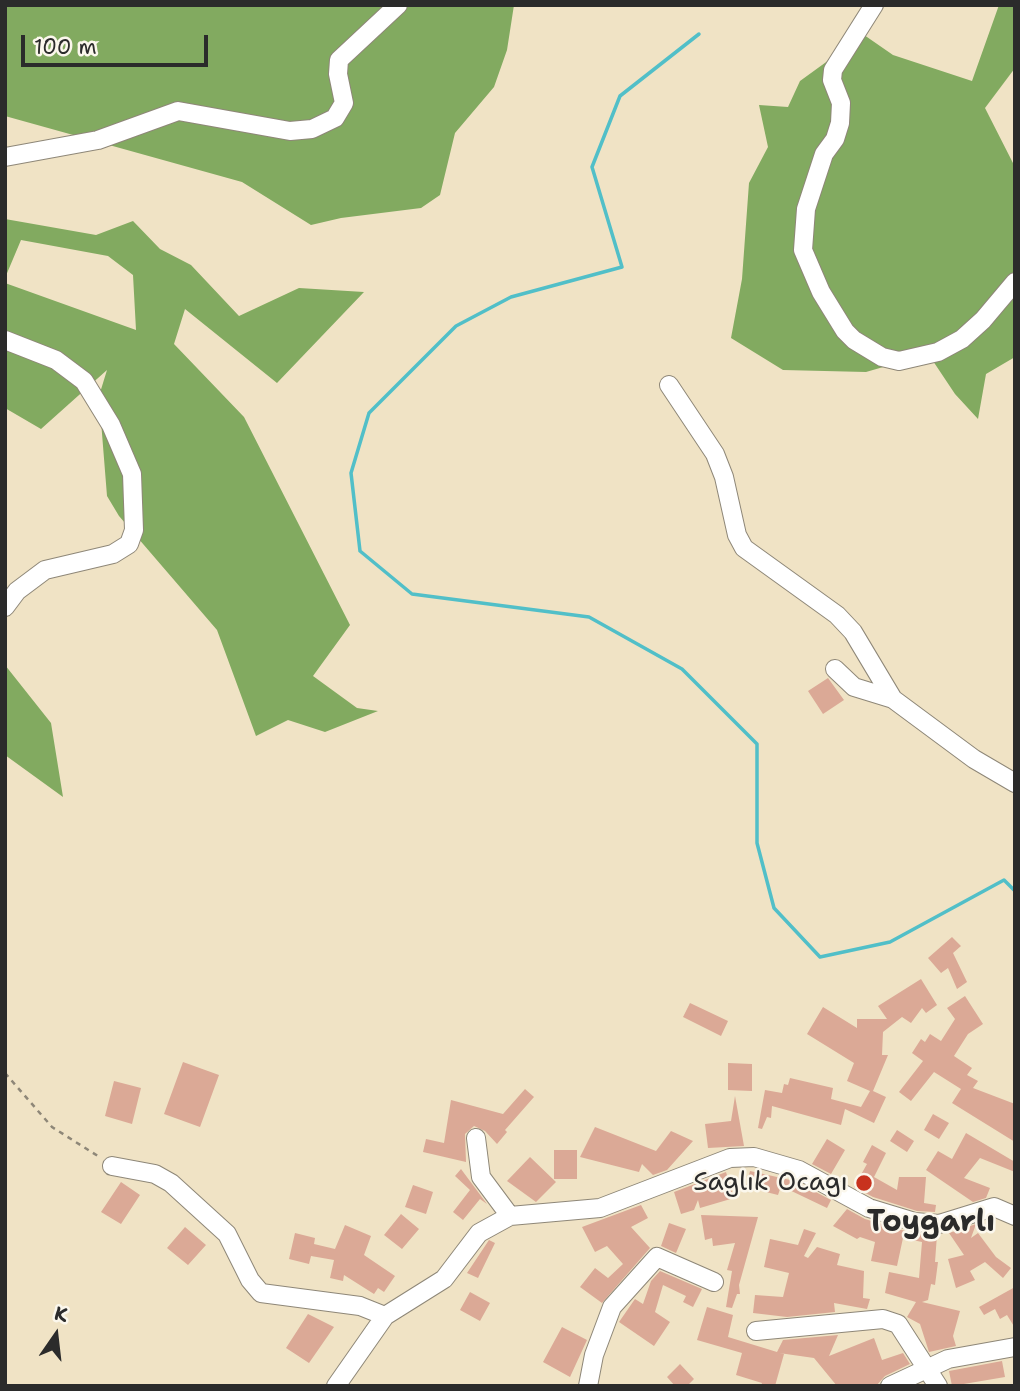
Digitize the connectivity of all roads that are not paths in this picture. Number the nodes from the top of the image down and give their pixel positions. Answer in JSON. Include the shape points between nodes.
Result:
{"nodes":[{"id":1,"x":398,"y":5,"type":"edge"},
{"id":2,"x":874,"y":5,"type":"edge"},
{"id":3,"x":5,"y":157,"type":"edge"},
{"id":4,"x":1015,"y":282,"type":"edge"},
{"id":5,"x":5,"y":340,"type":"edge"},
{"id":6,"x":669,"y":385,"type":"dead end"},
{"id":7,"x":5,"y":607,"type":"edge"},
{"id":8,"x":835,"y":669,"type":"dead end"},
{"id":9,"x":893,"y":699,"type":"junction"},
{"id":10,"x":1015,"y":783,"type":"edge"},
{"id":11,"x":476,"y":1138,"type":"dead end"},
{"id":12,"x":112,"y":1166,"type":"road end"},
{"id":13,"x":510,"y":1216,"type":"junction"},
{"id":14,"x":1015,"y":1216,"type":"edge"},
{"id":15,"x":714,"y":1282,"type":"dead end"},
{"id":16,"x":385,"y":1316,"type":"junction"},
{"id":17,"x":756,"y":1331,"type":"dead end"},
{"id":18,"x":1015,"y":1347,"type":"edge"},
{"id":19,"x":927,"y":1369,"type":"junction"},
{"id":20,"x":336,"y":1386,"type":"edge"},
{"id":21,"x":588,"y":1386,"type":"edge"},
{"id":22,"x":890,"y":1386,"type":"edge"},
{"id":23,"x":939,"y":1386,"type":"edge"}],
"edges":[{"from":1,"to":3,"type":"street","via":[[340,60],[344,103],[335,118],[312,129],[290,131],[177,111],[98,140]]},
{"from":2,"to":4,"type":"street","via":[[834,70],[840,123],[806,209],[803,250],[821,292],[854,340],[882,357],[899,361],[938,352],[962,339]]},
{"from":5,"to":7,"type":"street","via":[[56,360],[84,381],[132,474],[134,530],[129,544],[113,554],[46,570],[17,591]]},
{"from":6,"to":9,"type":"street","via":[[718,461],[744,548],[838,615]]},
{"from":8,"to":9,"type":"street","via":[[854,687]]},
{"from":9,"to":10,"type":"street"},
{"from":11,"to":13,"type":"street","via":[[481,1177]]},
{"from":12,"to":16,"type":"street","via":[[155,1174],[171,1183],[227,1234],[261,1293],[360,1306]]},
{"from":13,"to":14,"type":"street","via":[[600,1208],[730,1158],[754,1157],[799,1170],[869,1208],[915,1222],[939,1224],[994,1207]]},
{"from":13,"to":16,"type":"street","via":[[479,1233],[444,1279]]},
{"from":15,"to":21,"type":"street","via":[[657,1257],[612,1307]]},
{"from":16,"to":20,"type":"street"},
{"from":17,"to":19,"type":"street","via":[[883,1319],[898,1324]]},
{"from":18,"to":19,"type":"street","via":[[948,1359]]},
{"from":19,"to":22,"type":"street"},
{"from":19,"to":23,"type":"street"}]}
